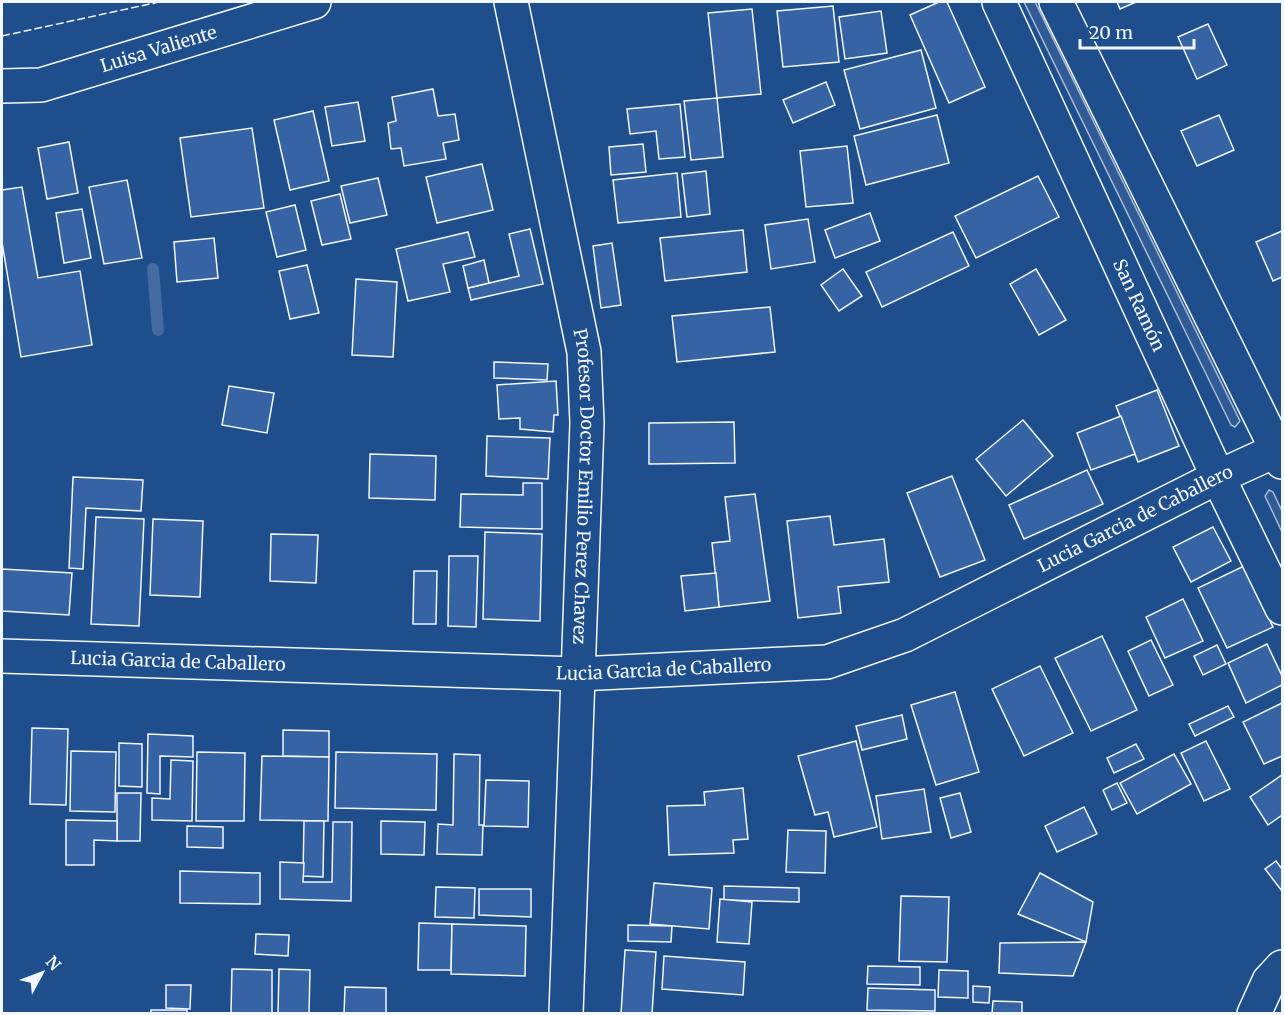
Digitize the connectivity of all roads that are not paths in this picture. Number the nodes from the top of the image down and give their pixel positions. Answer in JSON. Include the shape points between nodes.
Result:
{"nodes":[{"id":1,"x":314,"y":2,"type":"edge"},
{"id":2,"x":511,"y":2,"type":"edge"},
{"id":3,"x":999,"y":2,"type":"edge"},
{"id":4,"x":1056,"y":2,"type":"edge"},
{"id":5,"x":2,"y":86,"type":"edge"},
{"id":6,"x":1280,"y":456,"type":"edge"},
{"id":7,"x":1218,"y":477,"type":"junction"},
{"id":8,"x":1282,"y":608,"type":"edge"},
{"id":9,"x":2,"y":656,"type":"edge"},
{"id":10,"x":578,"y":674,"type":"junction"},
{"id":11,"x":1282,"y":967,"type":"edge"},
{"id":12,"x":566,"y":1014,"type":"edge"},
{"id":13,"x":1254,"y":1014,"type":"edge"}],
"edges":[{"from":1,"to":5,"type":"street","name":"Luisa Valiente","via":[[41,85]]},
{"from":2,"to":10,"type":"street","name":"Profesor Doctor Emilio Perez Chavez","via":[[584,352],[587,423]]},
{"from":3,"to":7,"type":"street","name":"San Ramón"},
{"from":4,"to":6,"type":"street"},
{"from":6,"to":7,"type":"street","name":"Lucia Garcia de Caballero"},
{"from":7,"to":8,"type":"street","name":"San Ramón"},
{"from":7,"to":10,"type":"street","name":"Lucia Garcia de Caballero","via":[[905,635],[827,662]]},
{"from":9,"to":10,"type":"street","name":"Lucia Garcia de Caballero"},
{"from":10,"to":12,"type":"street","name":"Profesor Doctor Emilio Perez Chavez"},
{"from":11,"to":13,"type":"street","via":[[1269,981]]}]}
